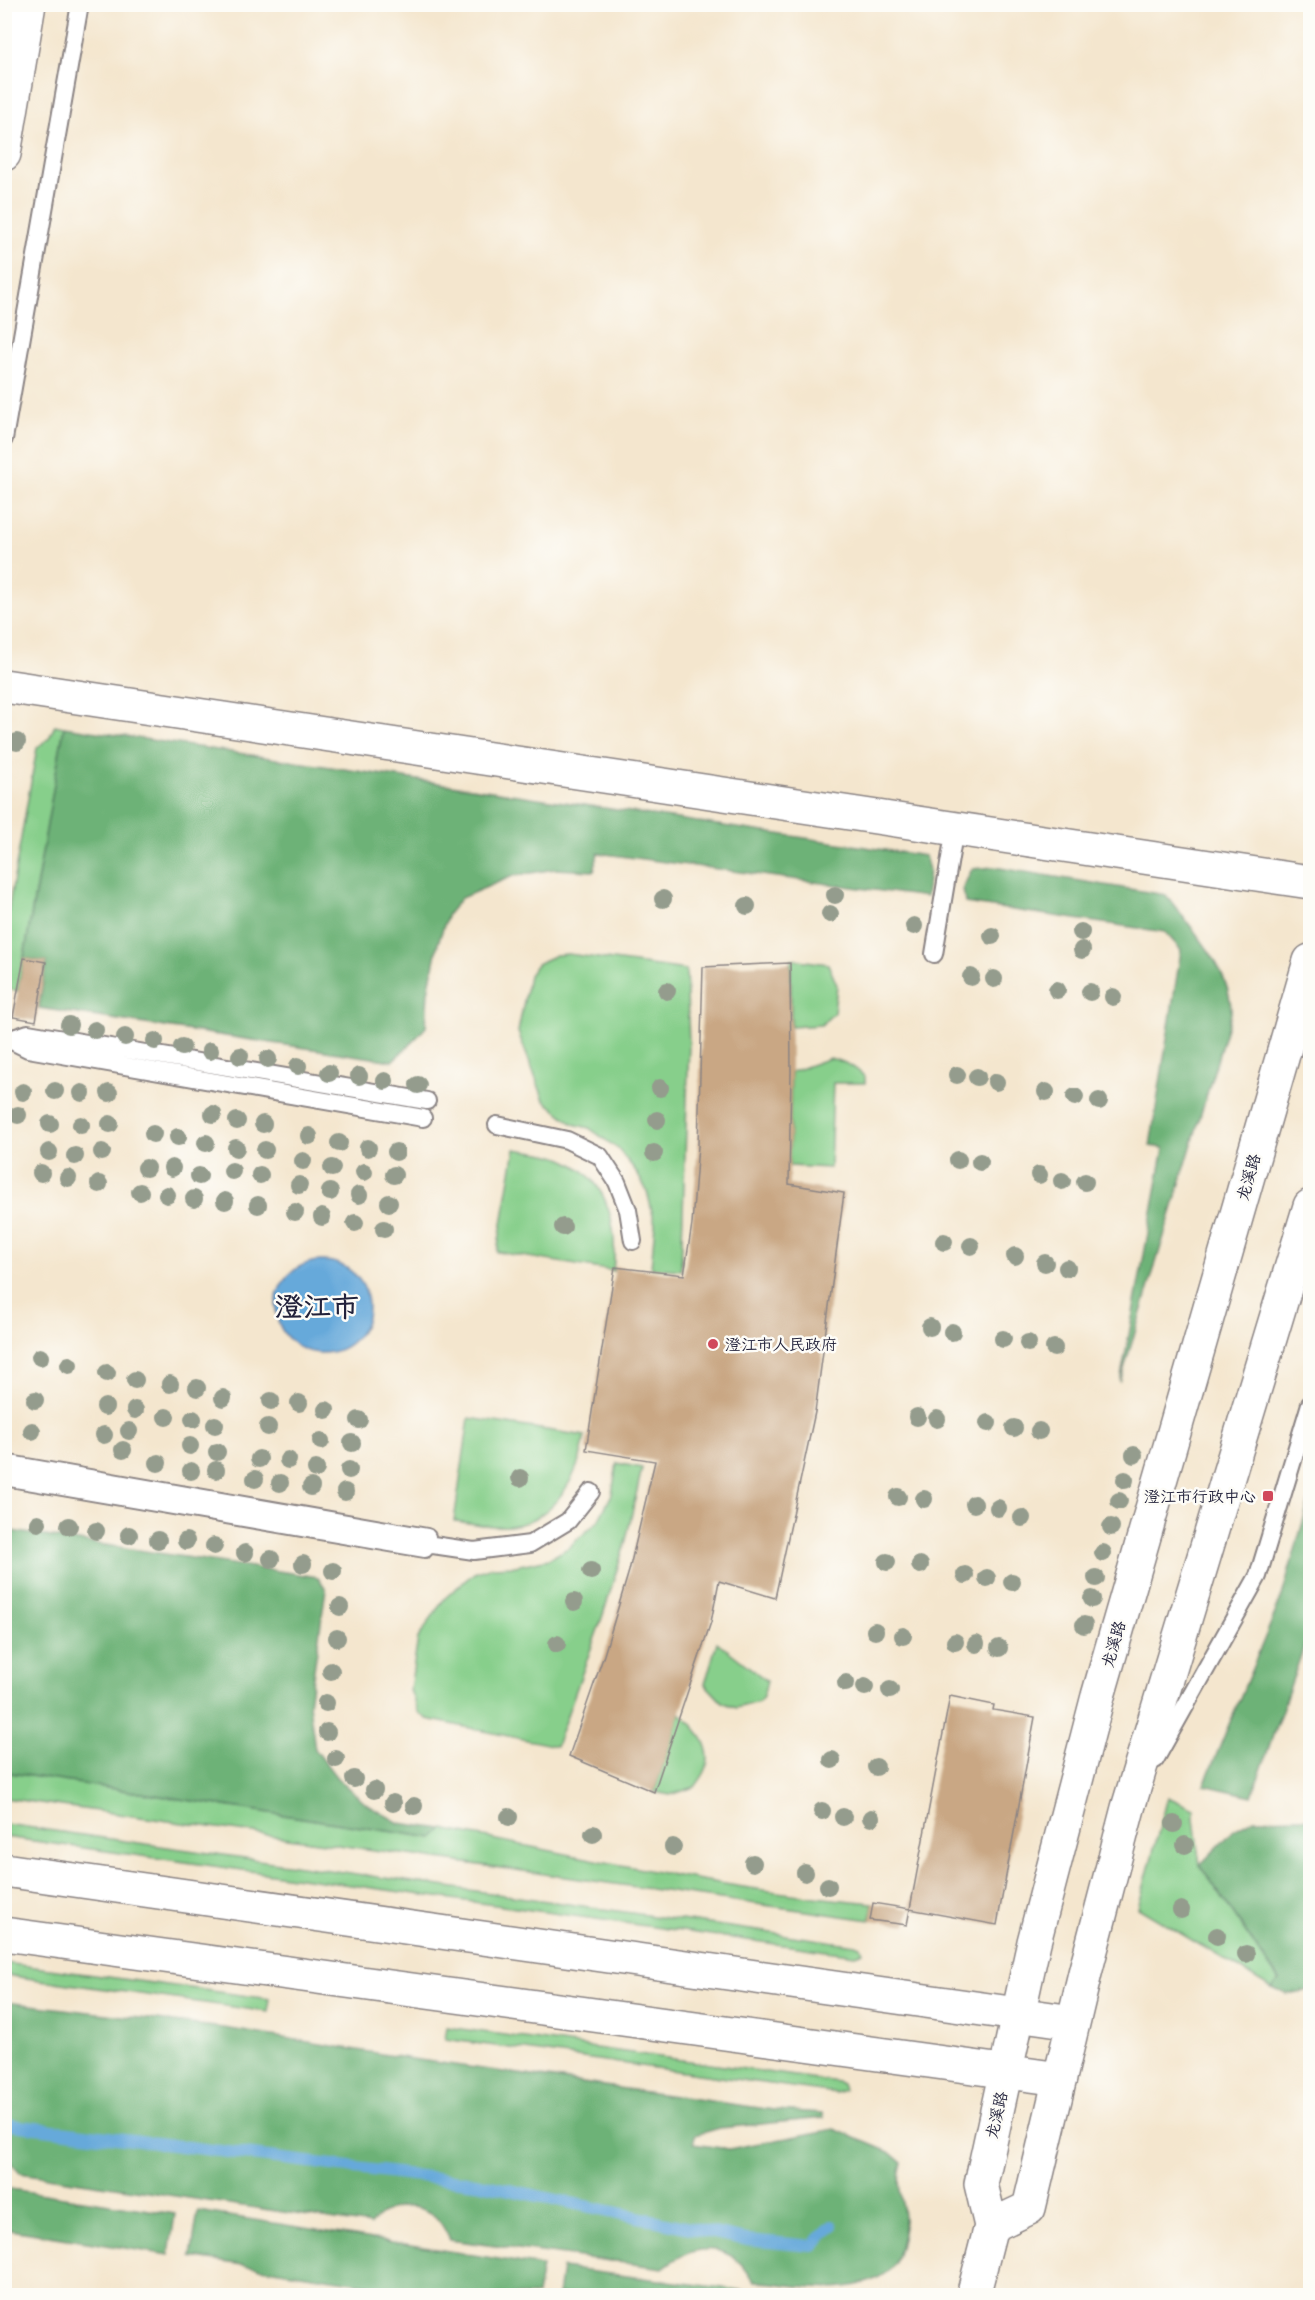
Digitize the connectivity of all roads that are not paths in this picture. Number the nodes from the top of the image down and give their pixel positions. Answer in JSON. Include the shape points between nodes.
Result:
{"nodes":[{"id":1,"x":29,"y":4,"type":"edge"},
{"id":2,"x":80,"y":4,"type":"edge"},
{"id":3,"x":4,"y":154,"type":"edge"},
{"id":4,"x":4,"y":439,"type":"edge"},
{"id":5,"x":4,"y":686,"type":"edge"},
{"id":6,"x":955,"y":828,"type":"junction"},
{"id":7,"x":1311,"y":882,"type":"edge"},
{"id":8,"x":934,"y":954,"type":"dead end"},
{"id":9,"x":1311,"y":961,"type":"edge"},
{"id":10,"x":7,"y":1038,"type":"edge"},
{"id":11,"x":427,"y":1101,"type":"dead end"},
{"id":12,"x":423,"y":1118,"type":"dead end"},
{"id":13,"x":497,"y":1125,"type":"dead end"},
{"id":14,"x":1311,"y":1206,"type":"edge"},
{"id":15,"x":633,"y":1241,"type":"dead end"},
{"id":16,"x":1311,"y":1404,"type":"edge"},
{"id":17,"x":4,"y":1463,"type":"edge"},
{"id":18,"x":4,"y":1477,"type":"edge"},
{"id":19,"x":591,"y":1492,"type":"dead end"},
{"id":20,"x":426,"y":1543,"type":"junction"},
{"id":21,"x":1128,"y":1808,"type":"junction"},
{"id":22,"x":4,"y":1870,"type":"edge"},
{"id":23,"x":4,"y":1934,"type":"edge"},
{"id":24,"x":1017,"y":2014,"type":"junction"},
{"id":25,"x":1073,"y":2022,"type":"junction"},
{"id":26,"x":1006,"y":2070,"type":"junction"},
{"id":27,"x":1060,"y":2079,"type":"junction"},
{"id":28,"x":991,"y":2226,"type":"junction"},
{"id":29,"x":973,"y":2295,"type":"edge"}],
"edges":[{"from":1,"to":3,"type":"main road"},
{"from":2,"to":4,"type":"lane"},
{"from":5,"to":6,"type":"main road"},
{"from":6,"to":7,"type":"main road"},
{"from":6,"to":8,"type":"lane"},
{"from":9,"to":24,"type":"main road","name":"龙溪路","via":[[1098,1696]]},
{"from":10,"to":11,"type":"lane","via":[[28,1033]]},
{"from":10,"to":12,"type":"lane","via":[[28,1049]]},
{"from":13,"to":15,"type":"lane","via":[[567,1140],[600,1156],[617,1182],[628,1210]]},
{"from":14,"to":21,"type":"main road"},
{"from":16,"to":21,"type":"lane","via":[[1258,1576]]},
{"from":17,"to":20,"type":"lane"},
{"from":18,"to":20,"type":"lane"},
{"from":19,"to":20,"type":"lane","via":[[568,1521],[530,1544],[474,1551]]},
{"from":21,"to":25,"type":"main road"},
{"from":22,"to":24,"type":"main road"},
{"from":23,"to":26,"type":"main road"},
{"from":24,"to":25,"type":"main road"},
{"from":24,"to":26,"type":"main road","name":"龙溪路"},
{"from":25,"to":27,"type":"main road"},
{"from":26,"to":27,"type":"main road"},
{"from":26,"to":28,"type":"main road","name":"龙溪路","via":[[981,2184]]},
{"from":27,"to":28,"type":"main road","via":[[1029,2208]]},
{"from":28,"to":29,"type":"main road"}]}
